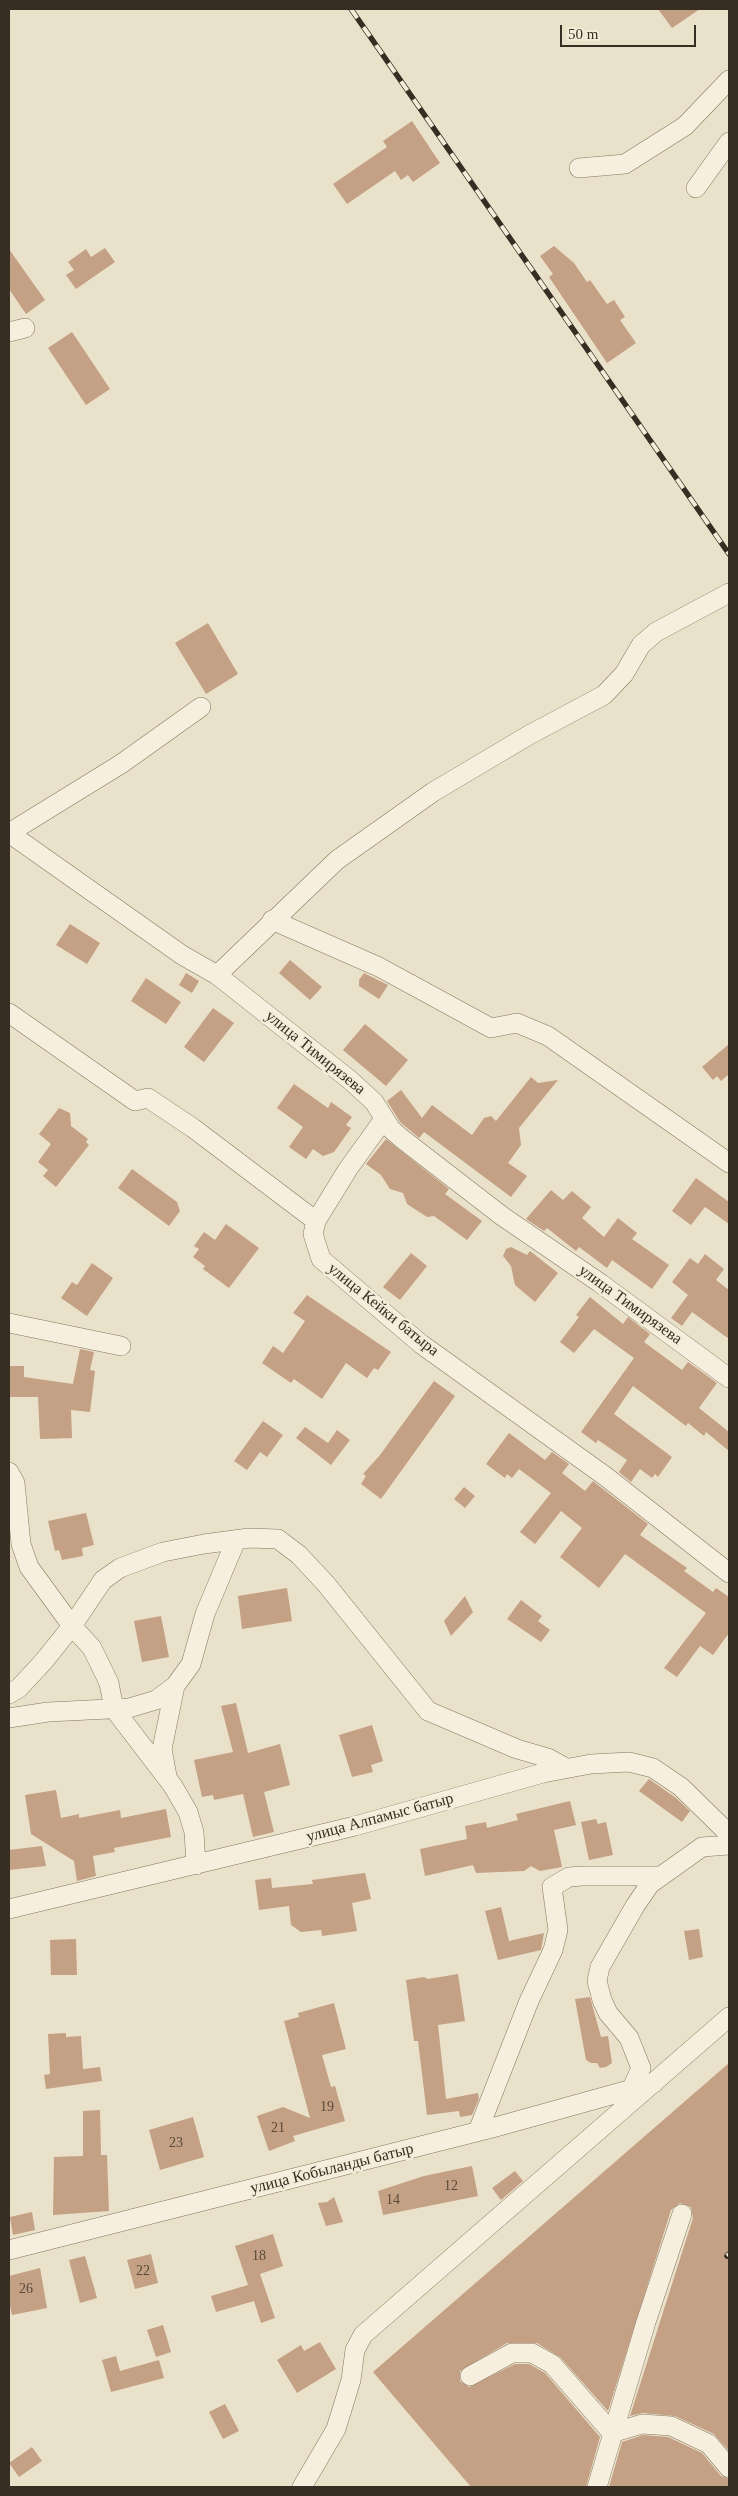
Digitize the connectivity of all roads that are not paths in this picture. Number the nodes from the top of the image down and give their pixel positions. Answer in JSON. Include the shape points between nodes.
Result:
{"nodes":[{"id":1,"x":729,"y":80,"type":"edge"},
{"id":2,"x":729,"y":142,"type":"edge"},
{"id":3,"x":579,"y":168,"type":"dead end"},
{"id":4,"x":696,"y":188,"type":"dead end"},
{"id":5,"x":729,"y":593,"type":"edge"},
{"id":6,"x":201,"y":707,"type":"dead end"},
{"id":7,"x":9,"y":833,"type":"edge"},
{"id":8,"x":272,"y":920,"type":"junction"},
{"id":9,"x":217,"y":975,"type":"junction"},
{"id":10,"x":9,"y":1013,"type":"edge"},
{"id":11,"x":384,"y":1119,"type":"junction"},
{"id":12,"x":729,"y":1163,"type":"edge"},
{"id":13,"x":316,"y":1221,"type":"junction"},
{"id":14,"x":9,"y":1324,"type":"edge"},
{"id":15,"x":121,"y":1346,"type":"dead end"},
{"id":16,"x":729,"y":1378,"type":"edge"},
{"id":17,"x":9,"y":1472,"type":"edge"},
{"id":18,"x":236,"y":1540,"type":"junction"},
{"id":19,"x":729,"y":1573,"type":"edge"},
{"id":20,"x":72,"y":1626,"type":"junction"},
{"id":21,"x":175,"y":1686,"type":"junction"},
{"id":22,"x":9,"y":1694,"type":"edge"},
{"id":23,"x":114,"y":1709,"type":"junction"},
{"id":24,"x":9,"y":1718,"type":"edge"},
{"id":25,"x":566,"y":1768,"type":"junction"},
{"id":26,"x":167,"y":1778,"type":"junction"},
{"id":27,"x":729,"y":1834,"type":"edge"},
{"id":28,"x":729,"y":1845,"type":"edge"},
{"id":29,"x":196,"y":1865,"type":"junction"},
{"id":30,"x":661,"y":1876,"type":"junction"},
{"id":31,"x":9,"y":1909,"type":"edge"},
{"id":32,"x":729,"y":2017,"type":"edge"},
{"id":33,"x":654,"y":2083,"type":"junction"},
{"id":34,"x":632,"y":2088,"type":"junction"},
{"id":35,"x":478,"y":2131,"type":"junction"},
{"id":36,"x":682,"y":2214,"type":"dead end"},
{"id":37,"x":9,"y":2250,"type":"edge"},
{"id":38,"x":470,"y":2376,"type":"dead end"},
{"id":39,"x":612,"y":2433,"type":"junction"},
{"id":40,"x":729,"y":2468,"type":"edge"},
{"id":41,"x":302,"y":2487,"type":"edge"},
{"id":42,"x":597,"y":2487,"type":"edge"}],
"edges":[{"from":1,"to":3,"type":"street","via":[[684,126],[626,164]]},
{"from":2,"to":4,"type":"street"},
{"from":5,"to":8,"type":"street","via":[[656,632],[641,645],[624,674],[604,694],[433,792],[337,860]]},
{"from":6,"to":7,"type":"street","via":[[121,764]]},
{"from":7,"to":9,"type":"street","name":"улица Тимирязева","via":[[182,955]]},
{"from":8,"to":9,"type":"street"},
{"from":8,"to":12,"type":"street","via":[[378,967],[490,1028],[517,1023],[548,1036]]},
{"from":9,"to":11,"type":"street","name":"улица Тимирязева","via":[[350,1080],[374,1102]]},
{"from":10,"to":13,"type":"street","via":[[135,1101],[148,1098],[193,1128]]},
{"from":11,"to":13,"type":"street"},
{"from":11,"to":16,"type":"street","name":"улица Тимирязева","via":[[401,1138],[502,1216]]},
{"from":13,"to":19,"type":"street","name":"улица Кейки батыра","via":[[312,1234],[321,1259],[365,1298],[421,1344],[605,1476]]},
{"from":14,"to":15,"type":"street"},
{"from":17,"to":20,"type":"street","via":[[15,1483],[21,1544],[29,1567]]},
{"from":18,"to":20,"type":"street","via":[[163,1552],[120,1568],[103,1580]]},
{"from":18,"to":21,"type":"street","via":[[205,1614],[191,1664]]},
{"from":18,"to":25,"type":"street","via":[[278,1540],[299,1555],[356,1620],[428,1711]]},
{"from":20,"to":22,"type":"street","via":[[19,1688]]},
{"from":20,"to":23,"type":"street","via":[[92,1648],[109,1683]]},
{"from":21,"to":23,"type":"street","via":[[156,1700]]},
{"from":21,"to":26,"type":"street","via":[[162,1749]]},
{"from":23,"to":24,"type":"street","via":[[48,1712]]},
{"from":23,"to":26,"type":"street"},
{"from":25,"to":27,"type":"street","name":"улица Алпамыс батыр","via":[[629,1762],[653,1768],[681,1787]]},
{"from":25,"to":29,"type":"street","name":"улица Алпамыс батыр","via":[[355,1826]]},
{"from":26,"to":29,"type":"street","via":[[188,1812],[194,1832]]},
{"from":28,"to":30,"type":"street","via":[[702,1847]]},
{"from":29,"to":31,"type":"street","name":"улица Алпамыс батыр"},
{"from":30,"to":34,"type":"street","via":[[650,1884],[635,1906],[600,1968],[597,1981],[608,2013],[630,2038],[641,2068]]},
{"from":30,"to":35,"type":"street","via":[[569,1877],[552,1887],[558,1930],[553,1950],[529,2001]]},
{"from":32,"to":33,"type":"street"},
{"from":33,"to":34,"type":"street","name":"улица Кобыланды батыр"},
{"from":33,"to":41,"type":"street","via":[[363,2335],[355,2350],[351,2380],[336,2429]]},
{"from":34,"to":35,"type":"street","name":"улица Кобыланды батыр"},
{"from":35,"to":37,"type":"street","name":"улица Кобыланды батыр"},
{"from":36,"to":39,"type":"street"},
{"from":38,"to":39,"type":"street","via":[[512,2353],[532,2353],[552,2364]]},
{"from":39,"to":40,"type":"street","via":[[642,2424],[671,2426],[709,2444]]},
{"from":39,"to":42,"type":"street"}]}
